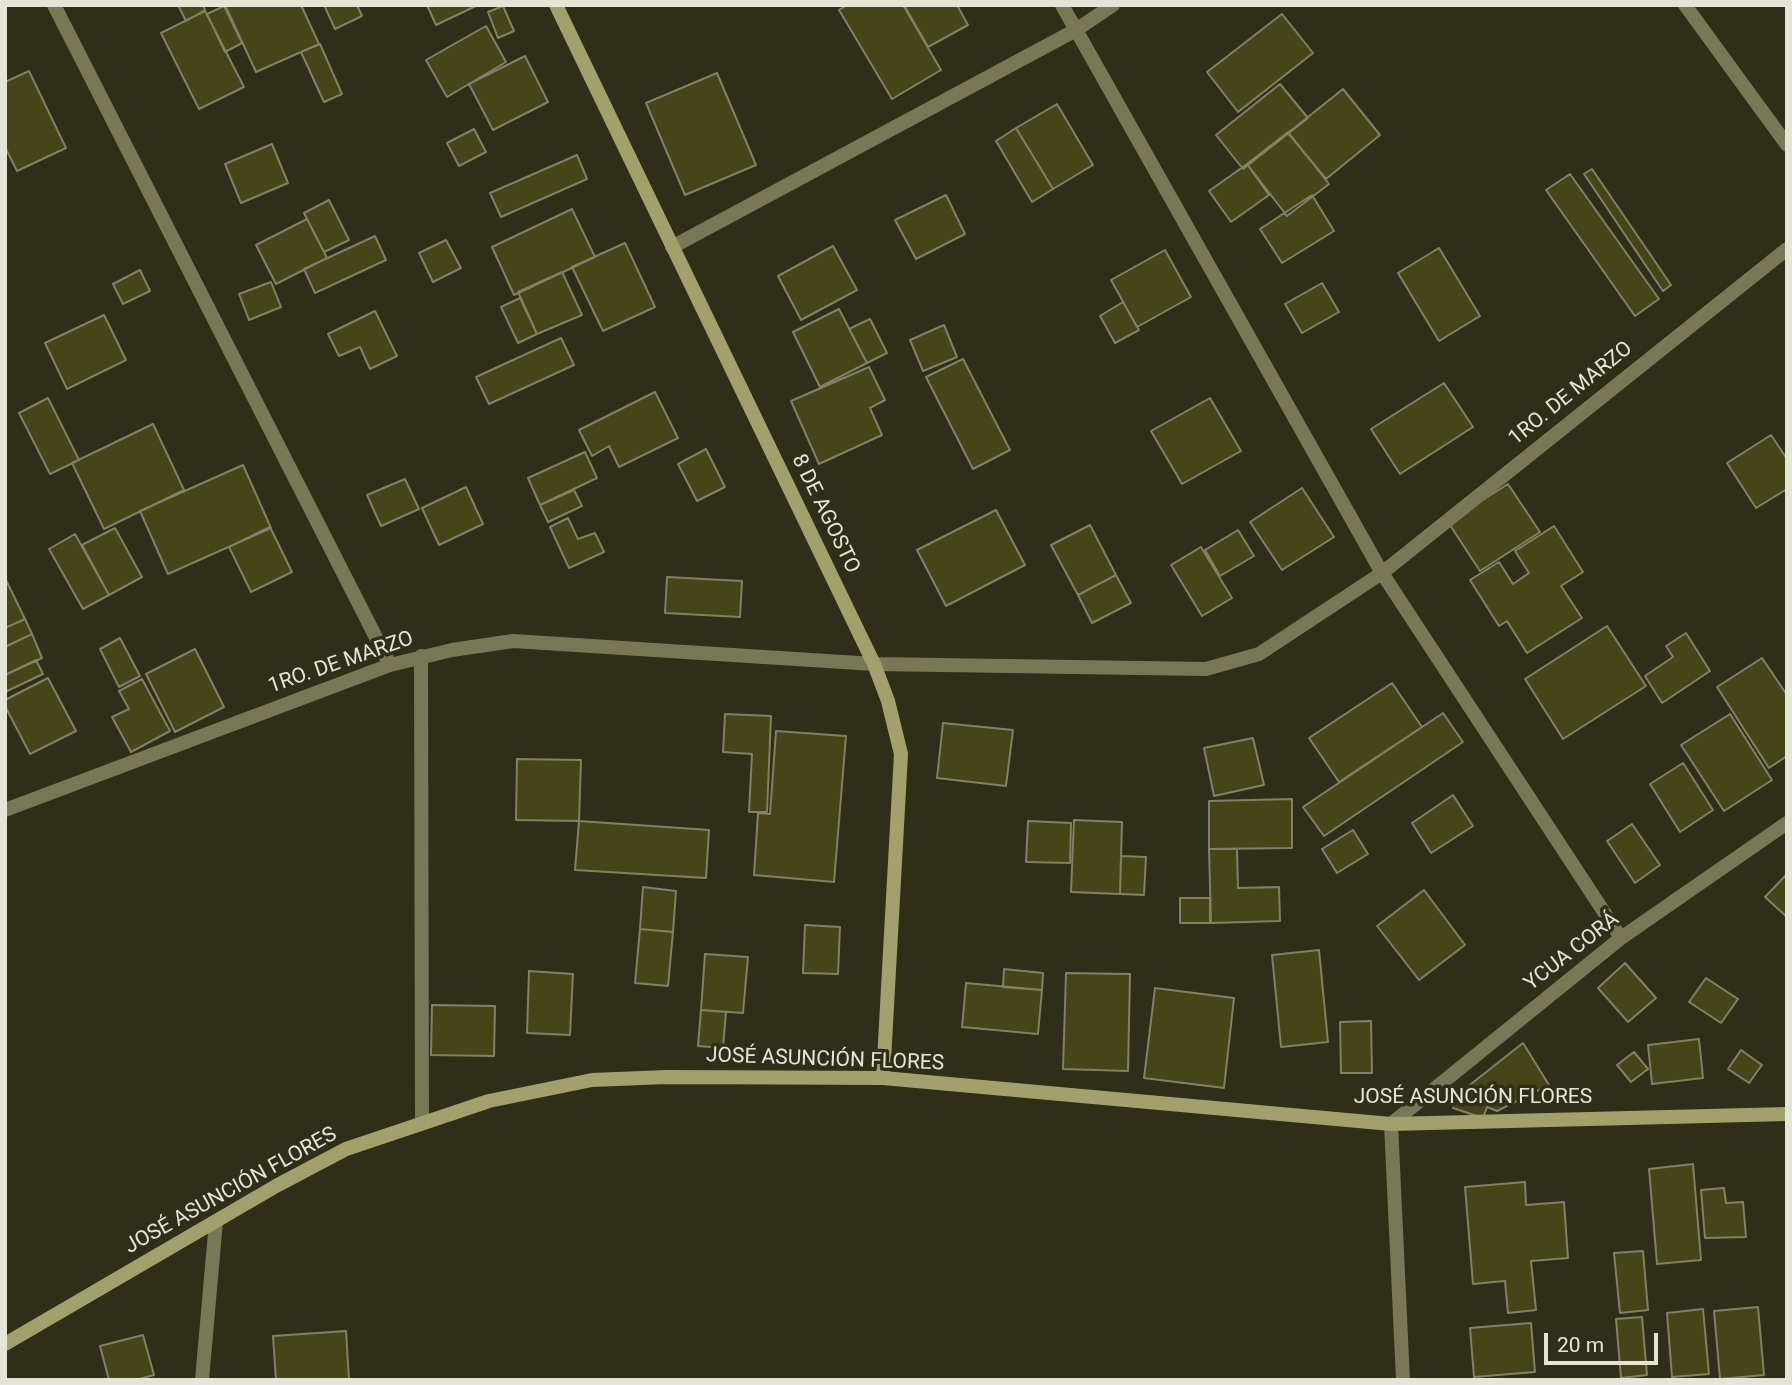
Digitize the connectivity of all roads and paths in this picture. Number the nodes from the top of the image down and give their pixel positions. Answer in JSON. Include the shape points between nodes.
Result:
{"nodes":[{"id":1,"x":54,"y":5,"type":"edge"},
{"id":2,"x":556,"y":5,"type":"edge"},
{"id":3,"x":1062,"y":5,"type":"edge"},
{"id":4,"x":1113,"y":5,"type":"edge"},
{"id":5,"x":1685,"y":5,"type":"edge"},
{"id":6,"x":1076,"y":30,"type":"junction"},
{"id":7,"x":1787,"y":145,"type":"edge"},
{"id":8,"x":672,"y":247,"type":"junction"},
{"id":9,"x":1787,"y":249,"type":"edge"},
{"id":10,"x":1382,"y":573,"type":"junction"},
{"id":11,"x":421,"y":656,"type":"junction"},
{"id":12,"x":874,"y":664,"type":"junction"},
{"id":13,"x":390,"y":665,"type":"junction"},
{"id":14,"x":5,"y":810,"type":"edge"},
{"id":15,"x":1787,"y":823,"type":"edge"},
{"id":16,"x":1621,"y":938,"type":"junction"},
{"id":17,"x":883,"y":1078,"type":"junction"},
{"id":18,"x":1787,"y":1114,"type":"edge"},
{"id":19,"x":422,"y":1123,"type":"junction"},
{"id":20,"x":1391,"y":1124,"type":"junction"},
{"id":21,"x":216,"y":1221,"type":"junction"},
{"id":22,"x":5,"y":1344,"type":"edge"},
{"id":23,"x":202,"y":1380,"type":"edge"},
{"id":24,"x":1404,"y":1380,"type":"edge"}],
"edges":[{"from":1,"to":13,"type":"street"},
{"from":2,"to":8,"type":"street","name":"8 DE AGOSTO"},
{"from":3,"to":6,"type":"street"},
{"from":4,"to":6,"type":"street"},
{"from":5,"to":7,"type":"street"},
{"from":6,"to":8,"type":"street"},
{"from":6,"to":10,"type":"street"},
{"from":8,"to":12,"type":"street","name":"8 DE AGOSTO"},
{"from":9,"to":10,"type":"street","name":"1RO. DE MARZO"},
{"from":10,"to":12,"type":"street","name":"1RO. DE MARZO","via":[[1259,654],[1206,669]]},
{"from":10,"to":16,"type":"street"},
{"from":11,"to":12,"type":"street","name":"1RO. DE MARZO","via":[[513,641]]},
{"from":11,"to":13,"type":"street","name":"1RO. DE MARZO"},
{"from":11,"to":19,"type":"street"},
{"from":12,"to":17,"type":"street","name":"8 DE AGOSTO","via":[[901,754]]},
{"from":13,"to":14,"type":"street","name":"1RO. DE MARZO"},
{"from":15,"to":16,"type":"street","name":"YCUA CORÁ"},
{"from":16,"to":20,"type":"street","name":"YCUA CORÁ"},
{"from":17,"to":19,"type":"street","name":"JOSÉ ASUNCIÓN FLORES","via":[[592,1080],[489,1101]]},
{"from":17,"to":20,"type":"street","name":"JOSÉ ASUNCIÓN FLORES"},
{"from":18,"to":20,"type":"street","name":"JOSÉ ASUNCIÓN FLORES"},
{"from":19,"to":21,"type":"street","name":"JOSÉ ASUNCIÓN FLORES","via":[[346,1149]]},
{"from":20,"to":24,"type":"street"},
{"from":21,"to":22,"type":"street","name":"JOSÉ ASUNCIÓN FLORES"},
{"from":21,"to":23,"type":"street"}]}
